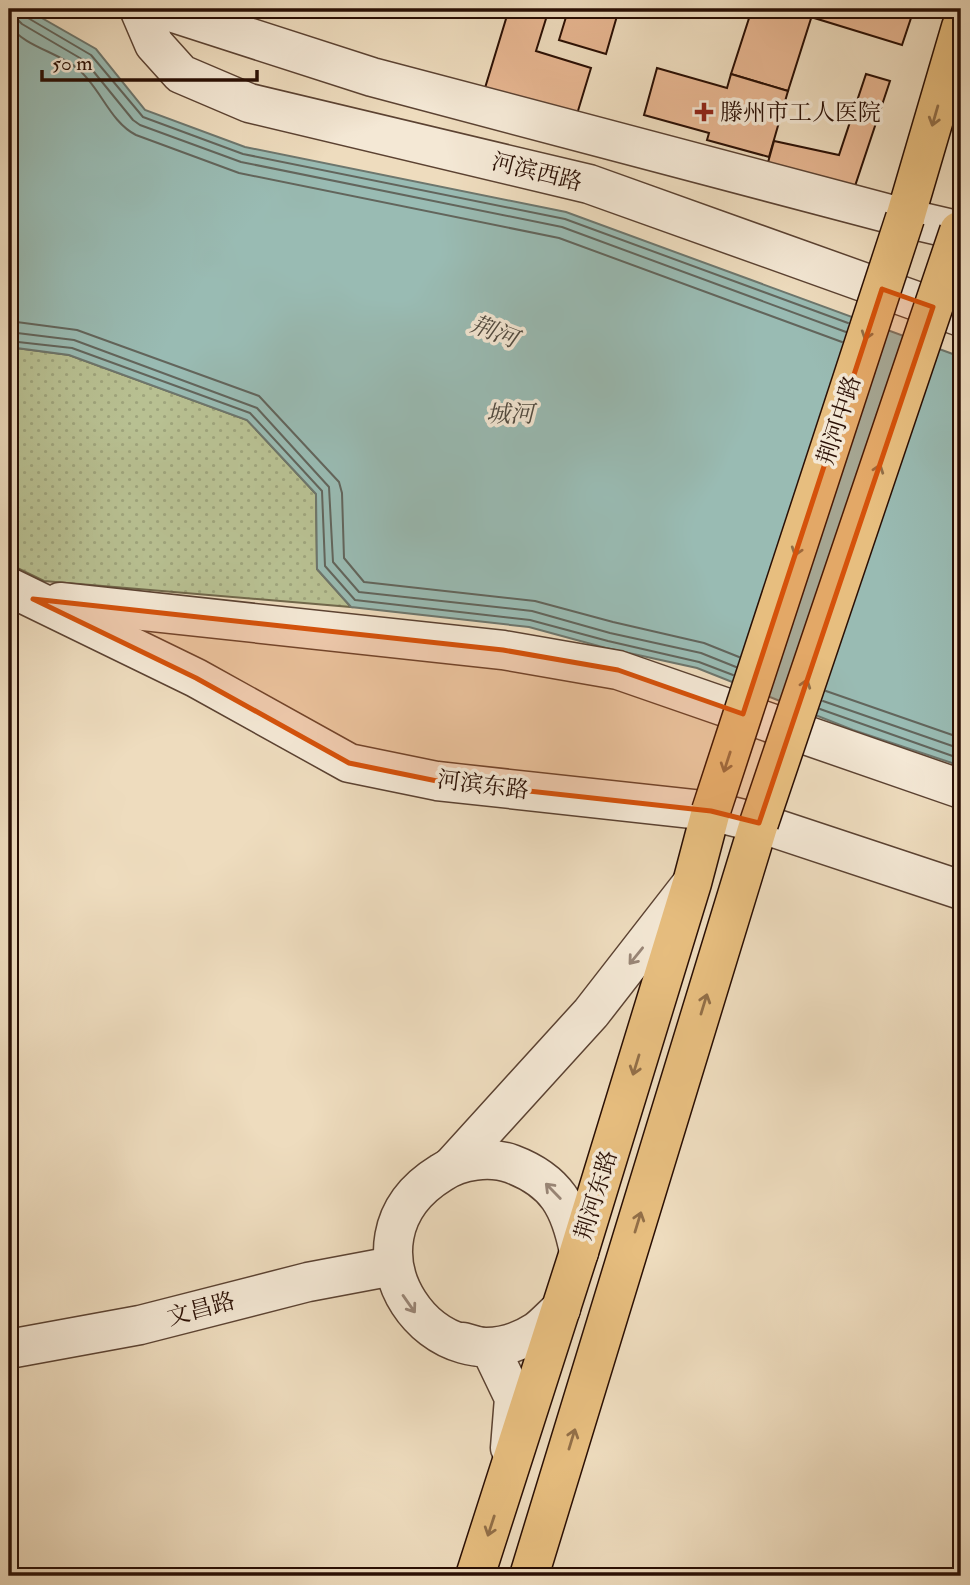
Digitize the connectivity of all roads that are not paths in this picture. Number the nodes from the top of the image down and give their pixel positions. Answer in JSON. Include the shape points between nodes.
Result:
{"nodes":[{"id":1,"x":139,"y":9,"type":"edge"},
{"id":2,"x":161,"y":9,"type":"edge"},
{"id":3,"x":961,"y":27,"type":"edge"},
{"id":4,"x":905,"y":218,"type":"junction"},
{"id":5,"x":961,"y":229,"type":"edge"},
{"id":6,"x":961,"y":317,"type":"edge"},
{"id":7,"x":21,"y":593,"type":"edge"},
{"id":8,"x":961,"y":789,"type":"edge"},
{"id":9,"x":711,"y":811,"type":"junction"},
{"id":10,"x":759,"y":823,"type":"junction"},
{"id":11,"x":692,"y":883,"type":"junction"},
{"id":12,"x":961,"y":890,"type":"edge"},
{"id":13,"x":450,"y":1167,"type":"junction"},
{"id":14,"x":579,"y":1252,"type":"junction"},
{"id":15,"x":393,"y":1266,"type":"junction"},
{"id":16,"x":561,"y":1309,"type":"junction"},
{"id":17,"x":447,"y":1338,"type":"junction"},
{"id":18,"x":9,"y":1349,"type":"edge"},
{"id":19,"x":508,"y":1476,"type":"junction"},
{"id":20,"x":475,"y":1576,"type":"edge"},
{"id":21,"x":529,"y":1576,"type":"edge"}],
"edges":[{"from":1,"to":6,"type":"street","name":"河滨西路","via":[[154,44],[181,74],[249,103],[589,184]]},
{"from":2,"to":4,"type":"street","via":[[372,77]]},
{"from":3,"to":4,"type":"main road","name":"荆河中路","one_way":true},
{"from":4,"to":5,"type":"street"},
{"from":4,"to":9,"type":"main road","name":"荆河中路","one_way":true,"bridge":true},
{"from":10,"to":5,"type":"main road","one_way":true,"bridge":true},
{"from":7,"to":8,"type":"street","name":"河滨东路","via":[[503,650],[618,670]]},
{"from":7,"to":9,"type":"street","name":"河滨东路","via":[[196,678],[349,763],[437,781]]},
{"from":9,"to":10,"type":"street","name":"河滨东路"},
{"from":9,"to":11,"type":"main road","name":"荆河东路"},
{"from":10,"to":12,"type":"street","name":"河滨东路"},
{"from":21,"to":10,"type":"main road","name":"荆河东路","one_way":true},
{"from":11,"to":13,"type":"street","one_way":true,"via":[[591,1013]]},
{"from":11,"to":14,"type":"main road","name":"荆河东路","one_way":true},
{"from":14,"to":13,"type":"street","one_way":true,"via":[[573,1222],[559,1196],[537,1175],[510,1163],[480,1160]]},
{"from":13,"to":15,"type":"street","via":[[425,1182],[406,1206],[395,1235]]},
{"from":14,"to":16,"type":"main road","name":"荆河东路"},
{"from":15,"to":17,"type":"street","one_way":true,"via":[[403,1296],[415,1313]]},
{"from":15,"to":18,"type":"street","name":"文昌路","via":[[308,1282],[140,1325]]},
{"from":16,"to":17,"type":"street","via":[[537,1331],[509,1343],[477,1346]]},
{"from":16,"to":19,"type":"main road","name":"荆河东路"},
{"from":17,"to":19,"type":"street","via":[[491,1350],[514,1398]]},
{"from":19,"to":20,"type":"main road","name":"荆河东路","one_way":true}]}
